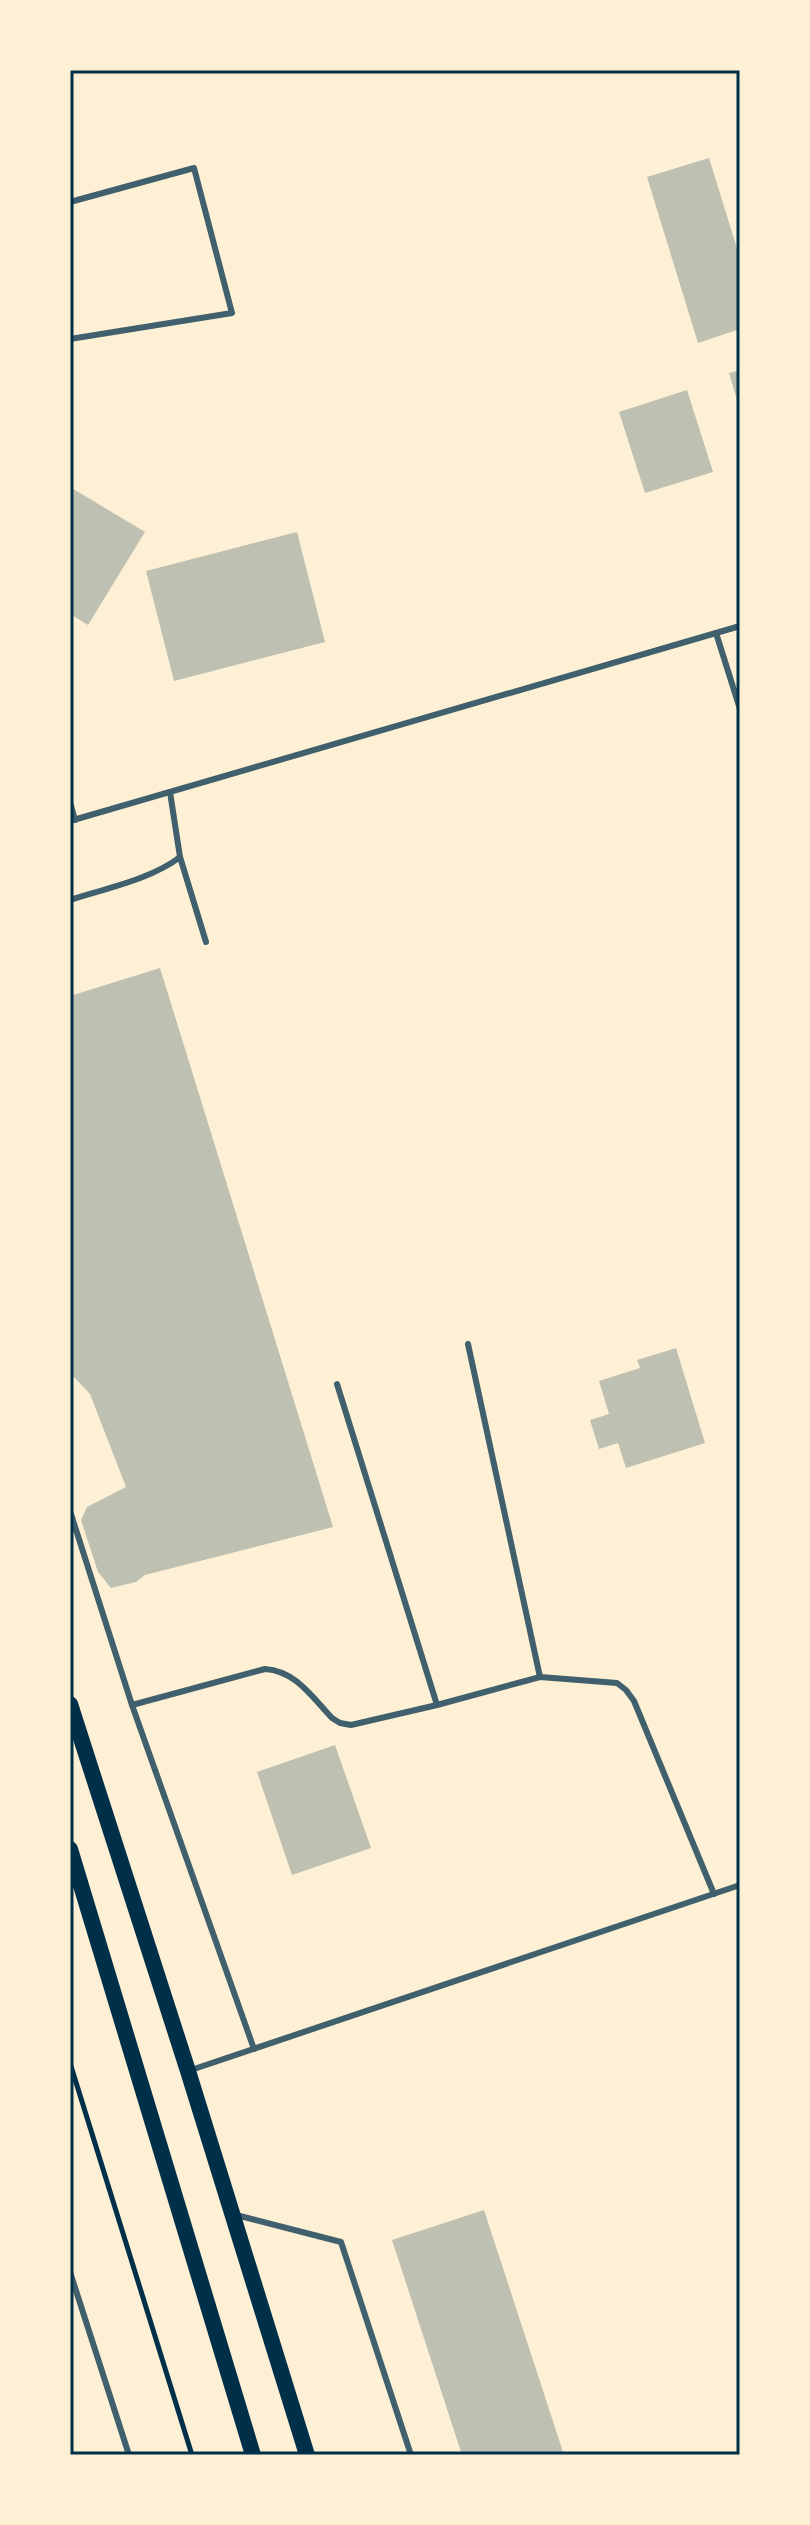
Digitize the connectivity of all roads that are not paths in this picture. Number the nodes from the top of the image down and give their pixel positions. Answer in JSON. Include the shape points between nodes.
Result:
{"nodes":[{"id":1,"x":70,"y":202,"type":"edge"},
{"id":2,"x":70,"y":339,"type":"edge"},
{"id":3,"x":740,"y":626,"type":"edge"},
{"id":4,"x":716,"y":633,"type":"junction"},
{"id":5,"x":740,"y":709,"type":"edge"},
{"id":6,"x":170,"y":792,"type":"junction"},
{"id":7,"x":70,"y":802,"type":"edge"},
{"id":8,"x":73,"y":820,"type":"edge"},
{"id":9,"x":180,"y":857,"type":"junction"},
{"id":10,"x":70,"y":900,"type":"edge"},
{"id":11,"x":206,"y":942,"type":"dead end"},
{"id":12,"x":468,"y":1344,"type":"dead end"},
{"id":13,"x":337,"y":1384,"type":"dead end"},
{"id":14,"x":70,"y":1511,"type":"edge"},
{"id":15,"x":540,"y":1677,"type":"junction"},
{"id":16,"x":70,"y":1704,"type":"edge"},
{"id":17,"x":132,"y":1705,"type":"junction"},
{"id":18,"x":437,"y":1705,"type":"junction"},
{"id":19,"x":70,"y":1849,"type":"edge"},
{"id":20,"x":740,"y":1885,"type":"edge"},
{"id":21,"x":714,"y":1894,"type":"junction"},
{"id":22,"x":254,"y":2049,"type":"junction"},
{"id":23,"x":188,"y":2071,"type":"junction"},
{"id":24,"x":232,"y":2214,"type":"junction"},
{"id":25,"x":70,"y":2272,"type":"edge"},
{"id":26,"x":129,"y":2455,"type":"edge"},
{"id":27,"x":253,"y":2455,"type":"edge"},
{"id":28,"x":307,"y":2455,"type":"edge"},
{"id":29,"x":411,"y":2455,"type":"edge"}],
"edges":[{"from":1,"to":2,"type":"lane","via":[[194,168],[232,313]]},
{"from":3,"to":4,"type":"lane"},
{"from":4,"to":5,"type":"lane"},
{"from":4,"to":6,"type":"lane"},
{"from":6,"to":8,"type":"lane"},
{"from":6,"to":9,"type":"lane"},
{"from":7,"to":8,"type":"lane"},
{"from":9,"to":10,"type":"lane","via":[[169,866]]},
{"from":9,"to":11,"type":"lane"},
{"from":12,"to":15,"type":"lane"},
{"from":13,"to":18,"type":"lane"},
{"from":14,"to":17,"type":"lane"},
{"from":15,"to":18,"type":"lane"},
{"from":15,"to":21,"type":"lane","via":[[617,1683],[626,1690]]},
{"from":16,"to":23,"type":"main road"},
{"from":17,"to":18,"type":"lane","via":[[265,1669],[292,1676],[340,1723]]},
{"from":17,"to":22,"type":"lane"},
{"from":19,"to":27,"type":"main road"},
{"from":20,"to":21,"type":"lane"},
{"from":21,"to":22,"type":"lane"},
{"from":22,"to":23,"type":"lane"},
{"from":23,"to":24,"type":"main road"},
{"from":24,"to":28,"type":"main road"},
{"from":24,"to":29,"type":"lane","via":[[341,2242]]},
{"from":25,"to":26,"type":"lane"}]}
